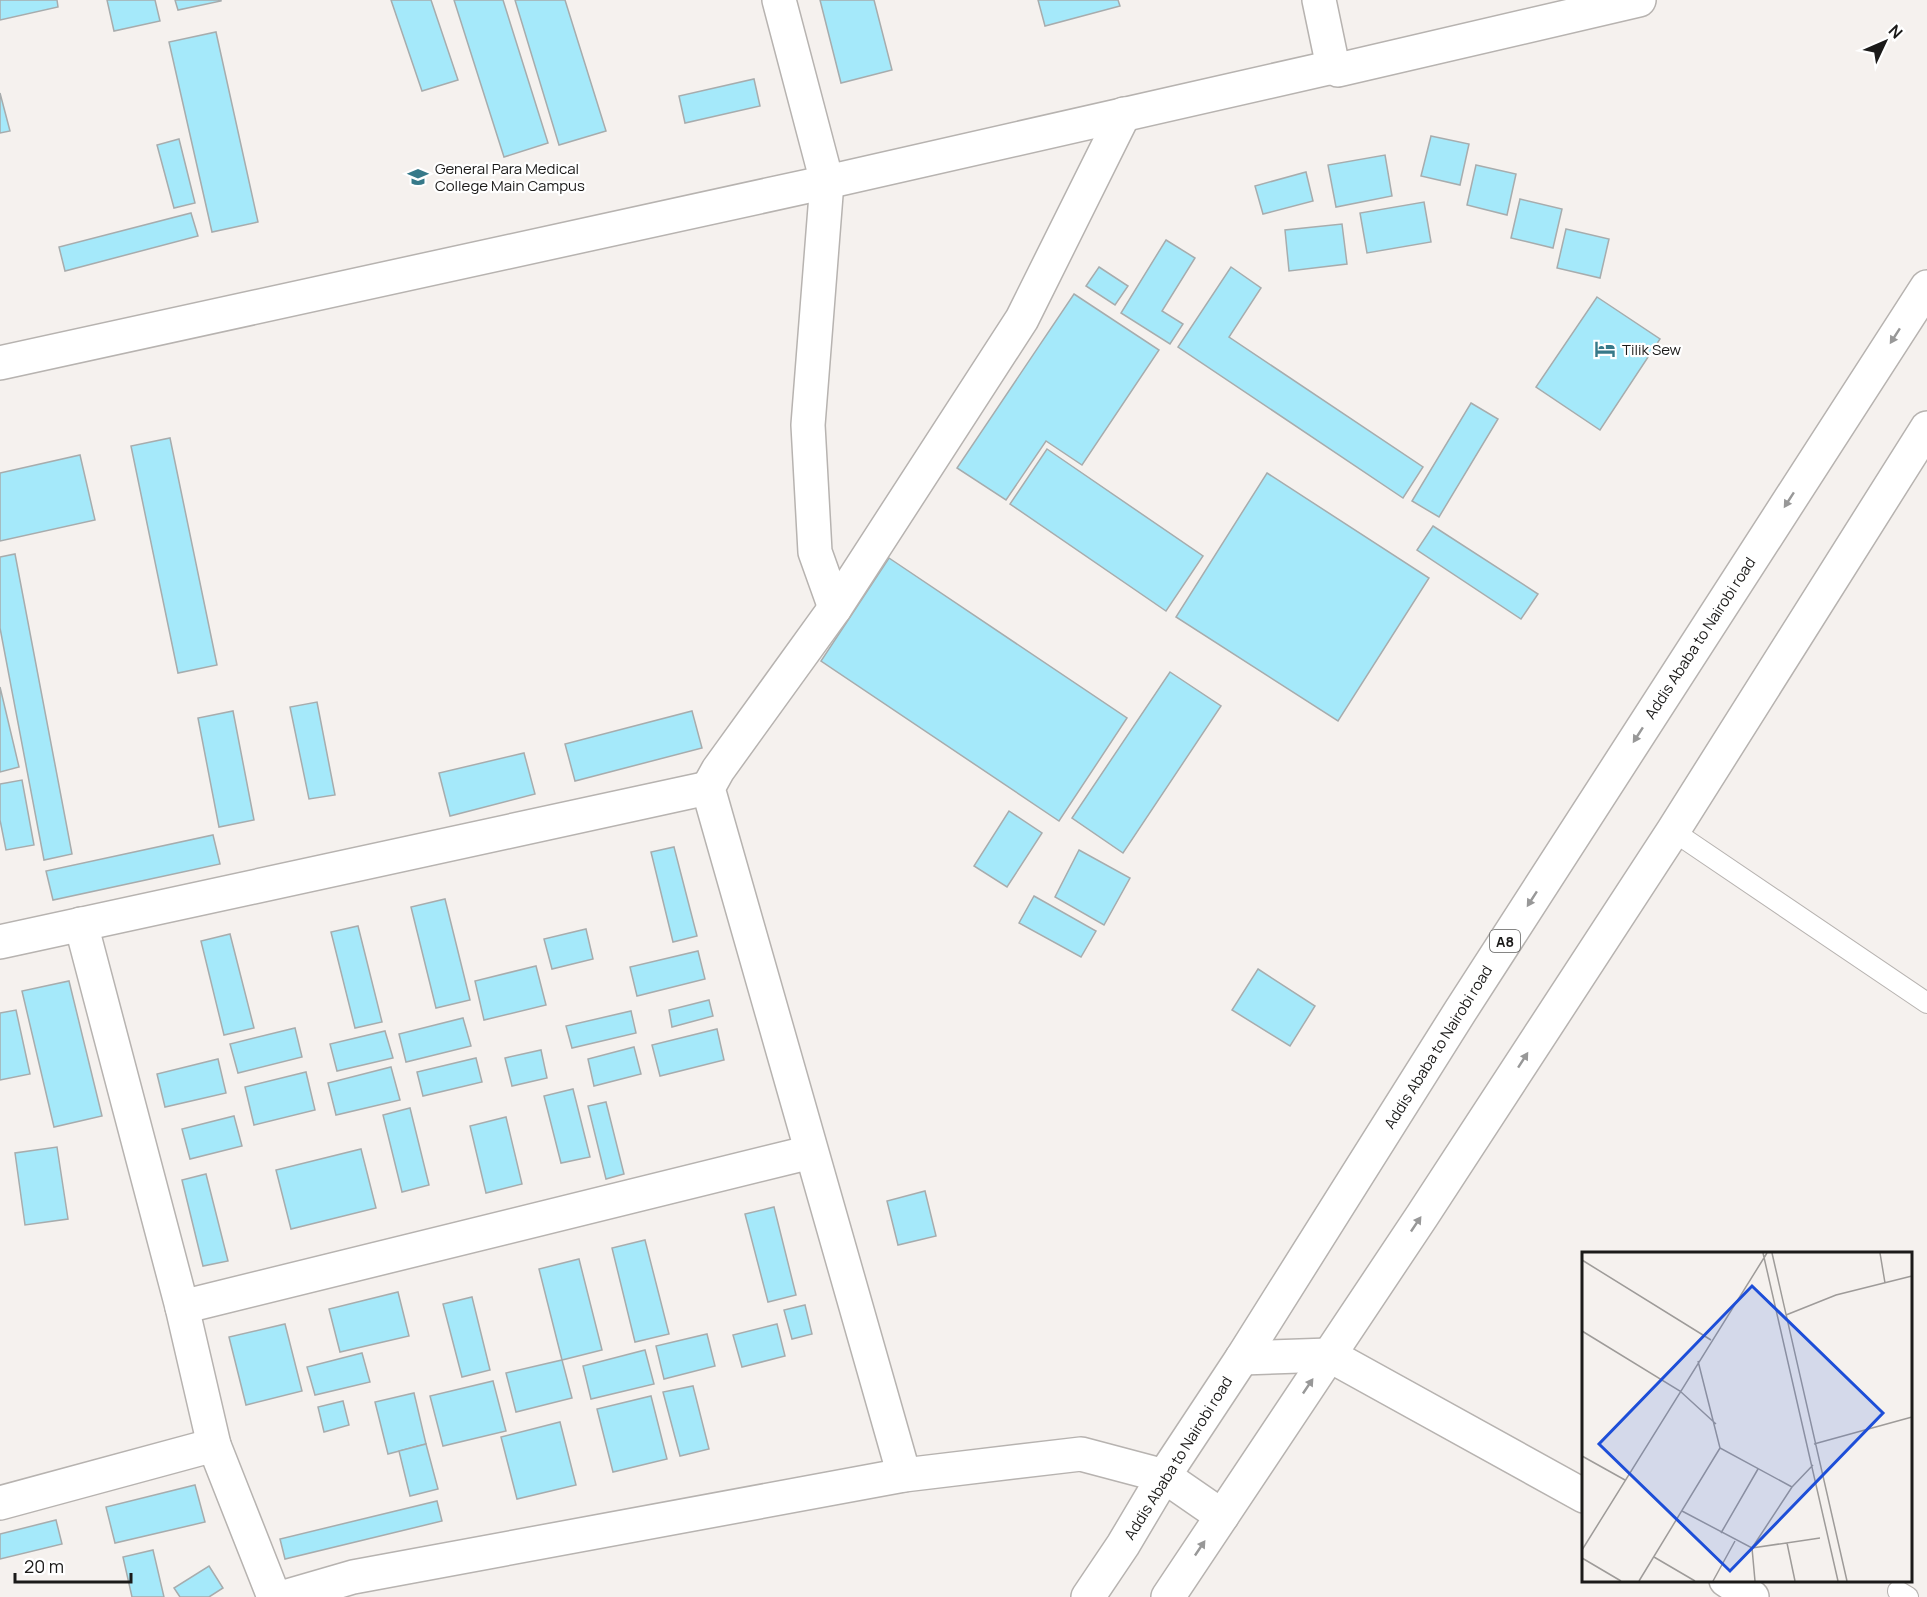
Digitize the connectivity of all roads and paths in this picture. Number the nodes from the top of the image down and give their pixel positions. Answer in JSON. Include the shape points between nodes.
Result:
{"nodes":[{"id":1,"x":779,"y":0,"type":"edge"},
{"id":2,"x":1319,"y":0,"type":"edge"},
{"id":3,"x":1640,"y":0,"type":"edge"},
{"id":4,"x":1333,"y":67,"type":"junction"},
{"id":5,"x":1124,"y":114,"type":"junction"},
{"id":6,"x":827,"y":182,"type":"junction"},
{"id":7,"x":1927,"y":287,"type":"edge"},
{"id":8,"x":0,"y":363,"type":"edge"},
{"id":9,"x":1927,"y":428,"type":"edge"},
{"id":10,"x":836,"y":608,"type":"junction"},
{"id":11,"x":708,"y":788,"type":"junction"},
{"id":12,"x":1673,"y":831,"type":"junction"},
{"id":13,"x":81,"y":924,"type":"junction"},
{"id":14,"x":0,"y":942,"type":"edge"},
{"id":15,"x":1927,"y":1003,"type":"edge"},
{"id":16,"x":811,"y":1152,"type":"junction"},
{"id":17,"x":182,"y":1307,"type":"junction"},
{"id":18,"x":1329,"y":1355,"type":"junction"},
{"id":19,"x":1242,"y":1358,"type":"junction"},
{"id":20,"x":214,"y":1445,"type":"junction"},
{"id":21,"x":904,"y":1475,"type":"junction"},
{"id":22,"x":1164,"y":1476,"type":"junction"},
{"id":23,"x":1582,"y":1495,"type":"edge"},
{"id":24,"x":0,"y":1503,"type":"edge"},
{"id":25,"x":1222,"y":1516,"type":"junction"},
{"id":26,"x":1728,"y":1582,"type":"edge"},
{"id":27,"x":274,"y":1597,"type":"edge"},
{"id":28,"x":284,"y":1597,"type":"edge"},
{"id":29,"x":1088,"y":1597,"type":"edge"},
{"id":30,"x":1168,"y":1597,"type":"edge"},
{"id":31,"x":1752,"y":1597,"type":"edge"}],
"edges":[{"from":1,"to":6,"type":"main road"},
{"from":2,"to":4,"type":"main road"},
{"from":3,"to":4,"type":"main road","via":[[1338,70]]},
{"from":4,"to":5,"type":"main road"},
{"from":5,"to":6,"type":"main road"},
{"from":5,"to":10,"type":"main road","via":[[1022,319]]},
{"from":6,"to":8,"type":"main road"},
{"from":6,"to":10,"type":"main road","via":[[808,425],[815,552]]},
{"from":7,"to":19,"type":"main road","name":"Addis Ababa to Nairobi road","number":"A8","one_way":true,"via":[[1461,1010]]},
{"from":9,"to":12,"type":"main road"},
{"from":10,"to":11,"type":"main road"},
{"from":11,"to":13,"type":"main road"},
{"from":11,"to":16,"type":"main road"},
{"from":12,"to":15,"type":"lane"},
{"from":18,"to":12,"type":"main road","one_way":true},
{"from":13,"to":14,"type":"main road"},
{"from":13,"to":17,"type":"main road"},
{"from":16,"to":17,"type":"main road"},
{"from":16,"to":21,"type":"main road"},
{"from":17,"to":20,"type":"main road"},
{"from":18,"to":19,"type":"main road"},
{"from":18,"to":23,"type":"main road"},
{"from":25,"to":18,"type":"main road","one_way":true},
{"from":19,"to":22,"type":"main road","name":"Addis Ababa to Nairobi road","number":"A8"},
{"from":20,"to":24,"type":"main road"},
{"from":20,"to":27,"type":"main road"},
{"from":21,"to":22,"type":"main road","via":[[1081,1454]]},
{"from":21,"to":28,"type":"main road","via":[[353,1578]]},
{"from":22,"to":25,"type":"main road"},
{"from":22,"to":29,"type":"main road","name":"Addis Ababa to Nairobi road","number":"A8"},
{"from":30,"to":25,"type":"main road","one_way":true},
{"from":26,"to":31,"type":"main road"}]}
